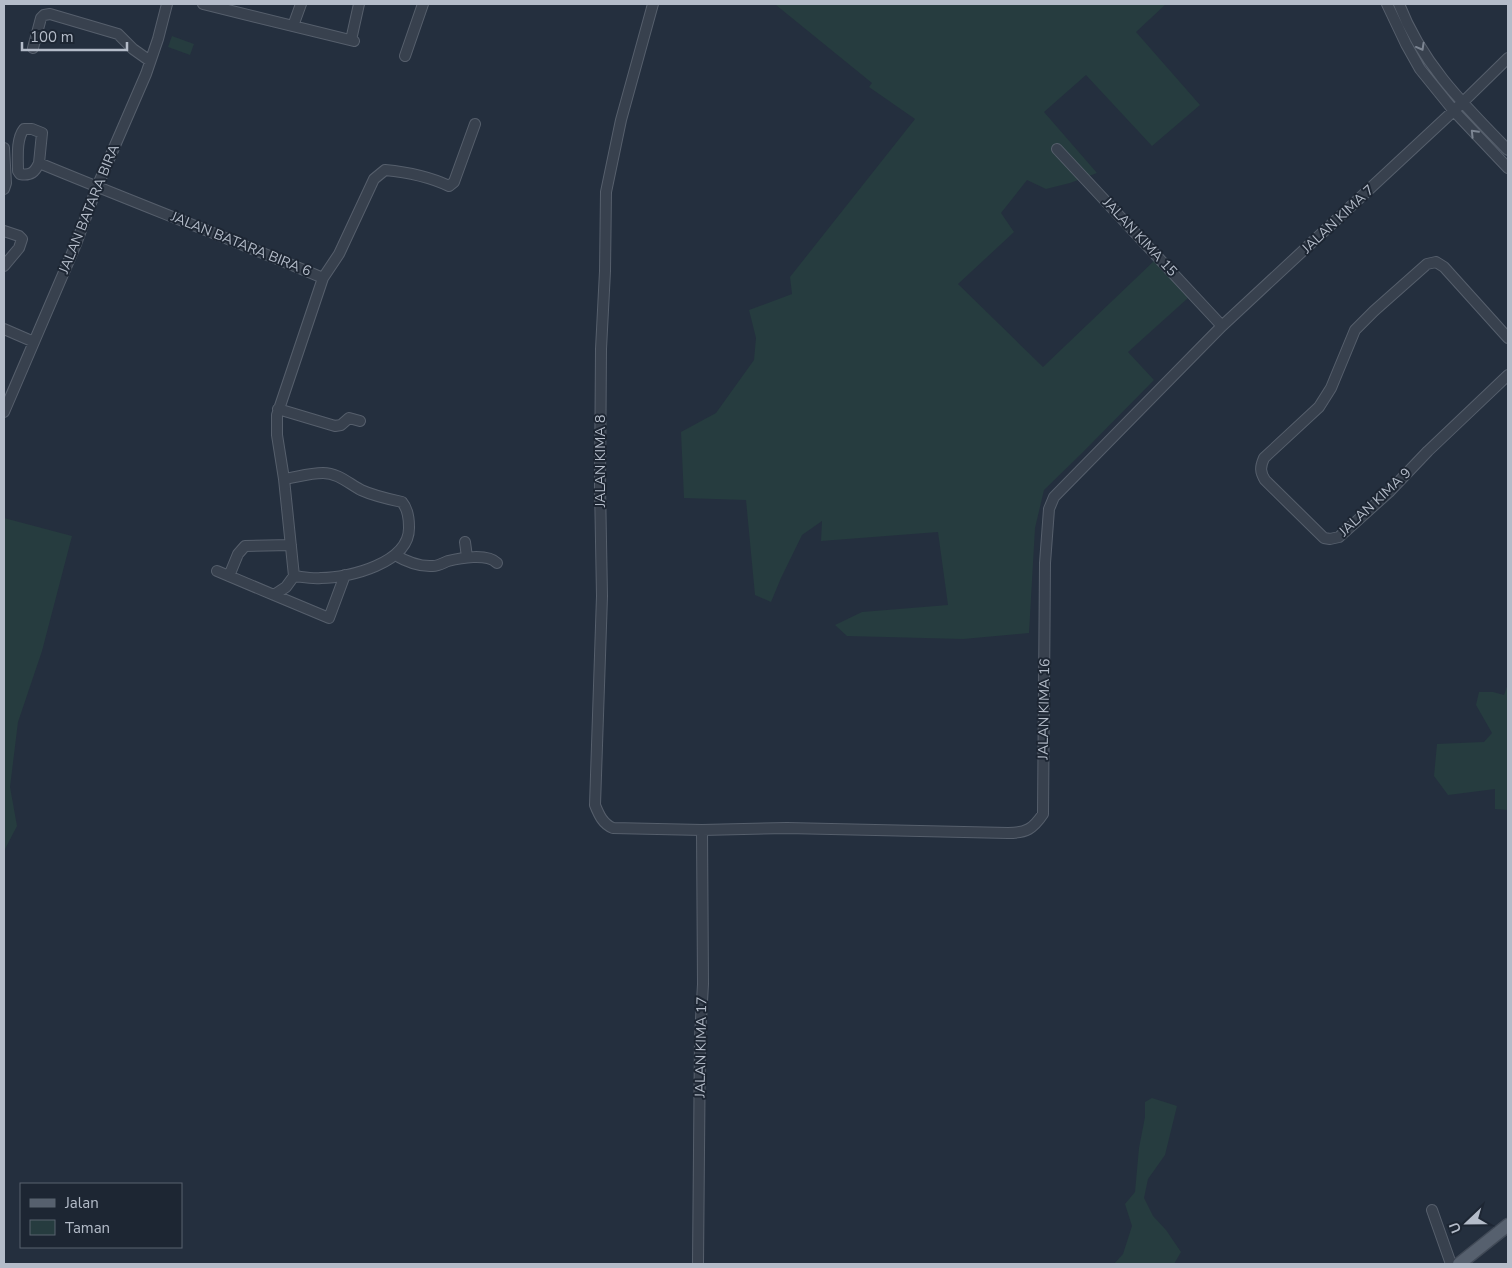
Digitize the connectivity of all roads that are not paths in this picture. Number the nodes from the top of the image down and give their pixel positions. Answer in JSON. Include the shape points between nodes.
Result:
{"nodes":[{"id":1,"x":167,"y":4,"type":"edge"},
{"id":2,"x":203,"y":4,"type":"edge"},
{"id":3,"x":301,"y":4,"type":"edge"},
{"id":4,"x":358,"y":4,"type":"edge"},
{"id":5,"x":423,"y":4,"type":"edge"},
{"id":6,"x":653,"y":4,"type":"edge"},
{"id":7,"x":1387,"y":4,"type":"edge"},
{"id":8,"x":1399,"y":4,"type":"edge"},
{"id":9,"x":244,"y":9,"type":"edge"},
{"id":10,"x":293,"y":26,"type":"junction"},
{"id":11,"x":33,"y":48,"type":"dead end"},
{"id":12,"x":405,"y":56,"type":"dead end"},
{"id":13,"x":1508,"y":58,"type":"edge"},
{"id":14,"x":150,"y":61,"type":"junction"},
{"id":15,"x":1462,"y":103,"type":"junction"},
{"id":16,"x":1454,"y":111,"type":"junction"},
{"id":17,"x":475,"y":124,"type":"dead end"},
{"id":18,"x":4,"y":148,"type":"edge"},
{"id":19,"x":1057,"y":149,"type":"dead end"},
{"id":20,"x":1508,"y":150,"type":"edge"},
{"id":21,"x":39,"y":163,"type":"dead end"},
{"id":22,"x":1508,"y":168,"type":"edge"},
{"id":23,"x":4,"y":187,"type":"edge"},
{"id":24,"x":97,"y":187,"type":"junction"},
{"id":25,"x":4,"y":231,"type":"edge"},
{"id":26,"x":4,"y":266,"type":"edge"},
{"id":27,"x":322,"y":278,"type":"junction"},
{"id":28,"x":1222,"y":326,"type":"junction"},
{"id":29,"x":4,"y":329,"type":"edge"},
{"id":30,"x":1508,"y":338,"type":"edge"},
{"id":31,"x":34,"y":342,"type":"junction"},
{"id":32,"x":1508,"y":375,"type":"edge"},
{"id":33,"x":278,"y":409,"type":"junction"},
{"id":34,"x":4,"y":412,"type":"edge"},
{"id":35,"x":360,"y":421,"type":"dead end"},
{"id":36,"x":284,"y":479,"type":"junction"},
{"id":37,"x":465,"y":542,"type":"dead end"},
{"id":38,"x":291,"y":545,"type":"junction"},
{"id":39,"x":395,"y":556,"type":"junction"},
{"id":40,"x":466,"y":557,"type":"junction"},
{"id":41,"x":497,"y":563,"type":"dead end"},
{"id":42,"x":217,"y":571,"type":"dead end"},
{"id":43,"x":345,"y":575,"type":"junction"},
{"id":44,"x":228,"y":576,"type":"junction"},
{"id":45,"x":294,"y":576,"type":"junction"},
{"id":46,"x":274,"y":595,"type":"junction"},
{"id":47,"x":702,"y":830,"type":"junction"},
{"id":48,"x":1432,"y":1210,"type":"dead end"},
{"id":49,"x":1508,"y":1225,"type":"edge"},
{"id":50,"x":698,"y":1264,"type":"edge"},
{"id":51,"x":1451,"y":1264,"type":"edge"},
{"id":52,"x":1459,"y":1264,"type":"edge"}],
"edges":[{"from":1,"to":14,"type":"street","name":"JALAN BATARA BIRA"},
{"from":2,"to":9,"type":"street"},
{"from":3,"to":10,"type":"street"},
{"from":4,"to":10,"type":"street","via":[[352,40]]},
{"from":5,"to":12,"type":"street"},
{"from":6,"to":47,"type":"street","name":"JALAN KIMA 8","via":[[621,120],[606,192],[601,349],[602,596],[595,805],[602,820],[613,828]]},
{"from":7,"to":16,"type":"street","via":[[1420,69]]},
{"from":8,"to":15,"type":"street","one_way":true,"via":[[1425,55]]},
{"from":9,"to":10,"type":"street"},
{"from":11,"to":14,"type":"street","via":[[41,18],[50,14],[118,34]]},
{"from":13,"to":15,"type":"street","name":"JALAN KIMA 7"},
{"from":14,"to":24,"type":"street","name":"JALAN BATARA BIRA"},
{"from":15,"to":16,"type":"street","name":"JALAN KIMA 7"},
{"from":15,"to":20,"type":"street"},
{"from":22,"to":16,"type":"street","one_way":true},
{"from":16,"to":28,"type":"street","name":"JALAN KIMA 7"},
{"from":17,"to":27,"type":"street","via":[[450,186],[385,170],[374,179],[339,254]]},
{"from":18,"to":23,"type":"street"},
{"from":19,"to":28,"type":"street","name":"JALAN KIMA 15"},
{"from":21,"to":24,"type":"street","name":"JALAN BATARA BIRA 6"},
{"from":24,"to":27,"type":"street","name":"JALAN BATARA BIRA 6"},
{"from":24,"to":31,"type":"street","name":"JALAN BATARA BIRA"},
{"from":25,"to":26,"type":"street","via":[[22,239]]},
{"from":27,"to":33,"type":"street","name":"JALAN BATARA BIRA 6"},
{"from":28,"to":47,"type":"street","name":"JALAN KIMA 16","via":[[1050,503],[1045,563],[1042,814],[1036,824],[1020,833],[787,828]]},
{"from":29,"to":31,"type":"street"},
{"from":30,"to":32,"type":"street","name":"JALAN KIMA 9","via":[[1444,267],[1436,262],[1427,264],[1355,330],[1326,398],[1264,458],[1262,475],[1324,538],[1330,540],[1339,536],[1389,492]]},
{"from":31,"to":34,"type":"street","name":"JALAN BATARA BIRA"},
{"from":33,"to":35,"type":"street","via":[[335,426],[349,418]]},
{"from":33,"to":36,"type":"street","name":"JALAN BATARA BIRA 6","via":[[276,430]]},
{"from":36,"to":38,"type":"street","name":"JALAN BATARA BIRA 6"},
{"from":36,"to":39,"type":"street","via":[[330,474],[359,489],[402,502],[407,509],[408,538]]},
{"from":37,"to":40,"type":"street"},
{"from":38,"to":44,"type":"street","via":[[245,546]]},
{"from":38,"to":45,"type":"street","name":"JALAN BATARA BIRA 6"},
{"from":39,"to":40,"type":"street","via":[[414,564],[434,566]]},
{"from":39,"to":43,"type":"street","via":[[381,564]]},
{"from":40,"to":41,"type":"street","via":[[490,559]]},
{"from":42,"to":44,"type":"street"},
{"from":43,"to":45,"type":"street","via":[[320,578]]},
{"from":43,"to":46,"type":"street","via":[[329,618]]},
{"from":44,"to":46,"type":"street"},
{"from":45,"to":46,"type":"street"},
{"from":47,"to":50,"type":"street","name":"JALAN KIMA 17"},
{"from":48,"to":51,"type":"street"},
{"from":49,"to":52,"type":"main road"}]}
